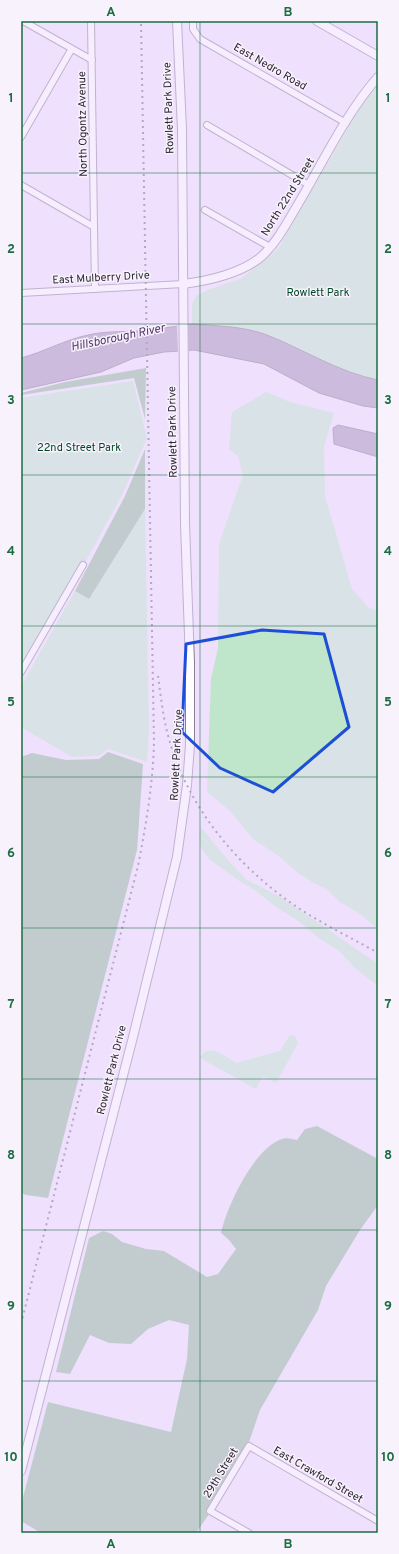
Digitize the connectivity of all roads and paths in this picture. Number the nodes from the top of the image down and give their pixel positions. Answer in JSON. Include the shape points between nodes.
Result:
{"nodes":[{"id":1,"x":23,"y":21,"type":"edge"},
{"id":2,"x":91,"y":21,"type":"edge"},
{"id":3,"x":177,"y":21,"type":"edge"},
{"id":4,"x":193,"y":21,"type":"edge"},
{"id":5,"x":317,"y":21,"type":"edge"},
{"id":6,"x":71,"y":50,"type":"junction"},
{"id":7,"x":378,"y":56,"type":"edge"},
{"id":8,"x":92,"y":60,"type":"junction"},
{"id":9,"x":378,"y":77,"type":"edge"},
{"id":10,"x":346,"y":123,"type":"junction"},
{"id":11,"x":207,"y":125,"type":"dead end"},
{"id":12,"x":21,"y":137,"type":"edge"},
{"id":13,"x":21,"y":185,"type":"edge"},
{"id":14,"x":309,"y":185,"type":"junction"},
{"id":15,"x":205,"y":210,"type":"dead end"},
{"id":16,"x":94,"y":227,"type":"junction"},
{"id":17,"x":270,"y":248,"type":"junction"},
{"id":18,"x":183,"y":284,"type":"junction"},
{"id":19,"x":95,"y":289,"type":"junction"},
{"id":20,"x":21,"y":293,"type":"edge"},
{"id":21,"x":82,"y":565,"type":"dead end"},
{"id":22,"x":21,"y":672,"type":"edge"},
{"id":23,"x":249,"y":1446,"type":"joint"},
{"id":24,"x":21,"y":1471,"type":"edge"},
{"id":25,"x":378,"y":1521,"type":"edge"},
{"id":26,"x":249,"y":1533,"type":"edge"}],
"edges":[{"from":1,"to":6,"type":"street"},
{"from":2,"to":8,"type":"street","name":"North Ogontz Avenue"},
{"from":3,"to":18,"type":"street","name":"Rowlett Park Drive","via":[[182,129]]},
{"from":4,"to":10,"type":"street","name":"East Nedro Road","via":[[193,29],[200,39]]},
{"from":5,"to":7,"type":"street"},
{"from":6,"to":8,"type":"street"},
{"from":6,"to":12,"type":"street"},
{"from":8,"to":16,"type":"street","name":"North Ogontz Avenue"},
{"from":9,"to":10,"type":"street","name":"North 22nd Street","via":[[369,86]]},
{"from":10,"to":14,"type":"street","name":"North 22nd Street"},
{"from":11,"to":14,"type":"street"},
{"from":13,"to":16,"type":"street"},
{"from":14,"to":17,"type":"street","name":"North 22nd Street"},
{"from":15,"to":17,"type":"street"},
{"from":16,"to":19,"type":"street","name":"North Ogontz Avenue"},
{"from":17,"to":18,"type":"street","name":"North 22nd Street","via":[[262,256],[226,275]]},
{"from":18,"to":19,"type":"street","name":"East Mulberry Drive"},
{"from":18,"to":24,"type":"street","name":"Rowlett Park Drive","via":[[190,703],[184,816],[177,857],[133,1037]]},
{"from":19,"to":20,"type":"street","name":"East Mulberry Drive"},
{"from":21,"to":22,"type":"street"},
{"from":23,"to":25,"type":"street","name":"East Crawford Street"},
{"from":23,"to":26,"type":"street","name":"29th Street","via":[[210,1511]]}]}
